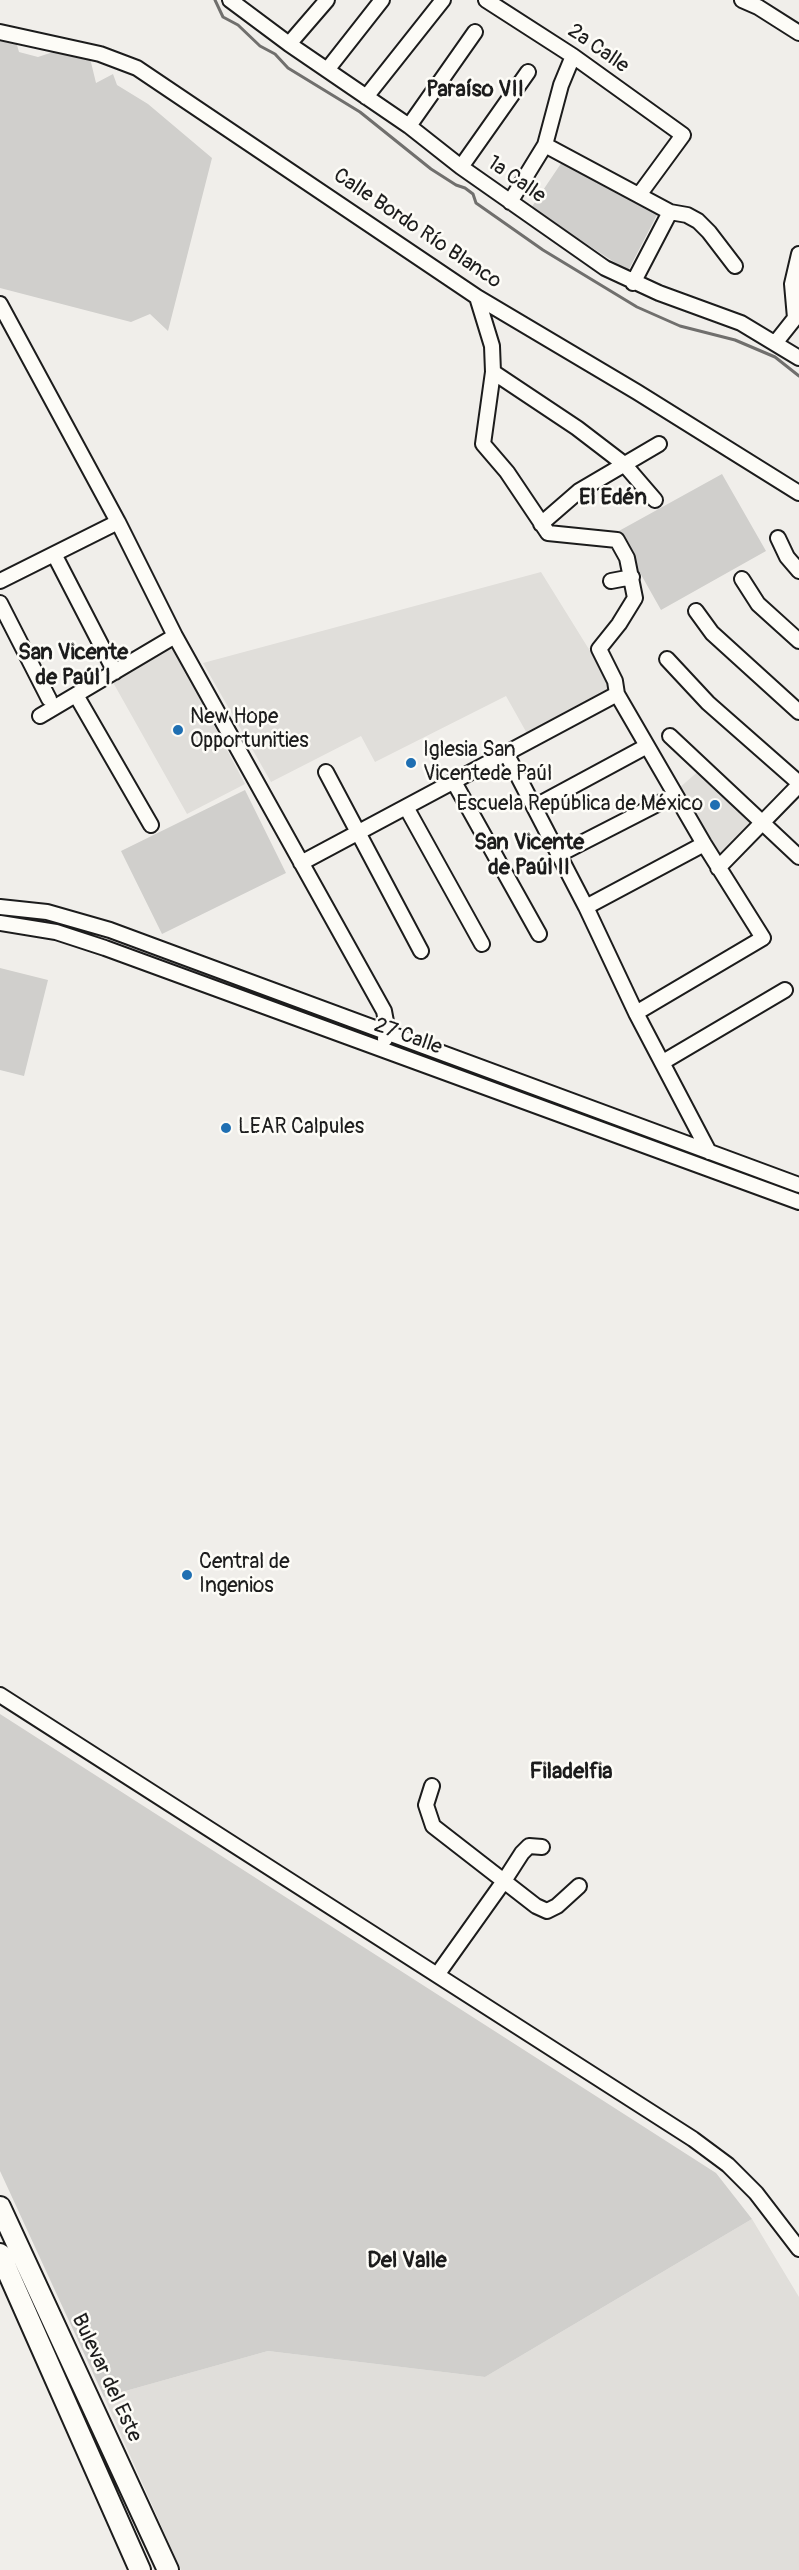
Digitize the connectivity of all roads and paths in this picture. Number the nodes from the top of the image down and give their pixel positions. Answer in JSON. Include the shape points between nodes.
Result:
{"nodes":[{"id":1,"x":230,"y":0,"type":"edge"},
{"id":2,"x":327,"y":0,"type":"edge"},
{"id":3,"x":382,"y":0,"type":"edge"},
{"id":4,"x":443,"y":0,"type":"edge"},
{"id":5,"x":486,"y":0,"type":"edge"},
{"id":6,"x":742,"y":0,"type":"edge"},
{"id":7,"x":0,"y":32,"type":"edge"},
{"id":8,"x":475,"y":32,"type":"dead end"},
{"id":9,"x":799,"y":33,"type":"edge"},
{"id":10,"x":289,"y":44,"type":"junction"},
{"id":11,"x":573,"y":56,"type":"junction"},
{"id":12,"x":327,"y":70,"type":"junction"},
{"id":13,"x":528,"y":72,"type":"dead end"},
{"id":14,"x":366,"y":97,"type":"junction"},
{"id":15,"x":409,"y":126,"type":"junction"},
{"id":16,"x":545,"y":145,"type":"junction"},
{"id":17,"x":461,"y":167,"type":"junction"},
{"id":18,"x":639,"y":195,"type":"junction"},
{"id":19,"x":510,"y":202,"type":"junction"},
{"id":20,"x":669,"y":212,"type":"junction"},
{"id":21,"x":799,"y":254,"type":"edge"},
{"id":22,"x":735,"y":266,"type":"dead end"},
{"id":23,"x":633,"y":283,"type":"junction"},
{"id":24,"x":477,"y":297,"type":"junction"},
{"id":25,"x":0,"y":304,"type":"edge"},
{"id":26,"x":776,"y":342,"type":"junction"},
{"id":27,"x":799,"y":358,"type":"edge"},
{"id":28,"x":494,"y":372,"type":"junction"},
{"id":29,"x":659,"y":444,"type":"dead end"},
{"id":30,"x":624,"y":464,"type":"junction"},
{"id":31,"x":799,"y":493,"type":"edge"},
{"id":32,"x":655,"y":500,"type":"dead end"},
{"id":33,"x":118,"y":522,"type":"junction"},
{"id":34,"x":541,"y":524,"type":"junction"},
{"id":35,"x":778,"y":538,"type":"dead end"},
{"id":36,"x":54,"y":554,"type":"junction"},
{"id":37,"x":799,"y":571,"type":"edge"},
{"id":38,"x":632,"y":577,"type":"junction"},
{"id":39,"x":742,"y":579,"type":"dead end"},
{"id":40,"x":0,"y":581,"type":"edge"},
{"id":41,"x":611,"y":581,"type":"dead end"},
{"id":42,"x":0,"y":603,"type":"edge"},
{"id":43,"x":696,"y":611,"type":"dead end"},
{"id":44,"x":175,"y":636,"type":"junction"},
{"id":45,"x":799,"y":641,"type":"edge"},
{"id":46,"x":667,"y":659,"type":"dead end"},
{"id":47,"x":114,"y":672,"type":"junction"},
{"id":48,"x":617,"y":694,"type":"junction"},
{"id":49,"x":76,"y":695,"type":"junction"},
{"id":50,"x":49,"y":699,"type":"dead end"},
{"id":51,"x":799,"y":712,"type":"edge"},
{"id":52,"x":40,"y":716,"type":"dead end"},
{"id":53,"x":670,"y":736,"type":"dead end"},
{"id":54,"x":647,"y":746,"type":"junction"},
{"id":55,"x":506,"y":753,"type":"junction"},
{"id":56,"x":326,"y":772,"type":"dead end"},
{"id":57,"x":454,"y":782,"type":"junction"},
{"id":58,"x":799,"y":784,"type":"edge"},
{"id":59,"x":675,"y":795,"type":"junction"},
{"id":60,"x":406,"y":807,"type":"junction"},
{"id":61,"x":534,"y":807,"type":"junction"},
{"id":62,"x":764,"y":823,"type":"junction"},
{"id":63,"x":151,"y":825,"type":"dead end"},
{"id":64,"x":358,"y":832,"type":"junction"},
{"id":65,"x":704,"y":844,"type":"junction"},
{"id":66,"x":558,"y":855,"type":"junction"},
{"id":67,"x":799,"y":857,"type":"edge"},
{"id":68,"x":301,"y":863,"type":"junction"},
{"id":69,"x":718,"y":868,"type":"junction"},
{"id":70,"x":0,"y":907,"type":"edge"},
{"id":71,"x":586,"y":907,"type":"junction"},
{"id":72,"x":30,"y":910,"type":"junction"},
{"id":73,"x":68,"y":918,"type":"junction"},
{"id":74,"x":0,"y":923,"type":"edge"},
{"id":75,"x":20,"y":925,"type":"junction"},
{"id":76,"x":63,"y":934,"type":"junction"},
{"id":77,"x":539,"y":934,"type":"dead end"},
{"id":78,"x":482,"y":944,"type":"dead end"},
{"id":79,"x":421,"y":951,"type":"dead end"},
{"id":80,"x":785,"y":990,"type":"dead end"},
{"id":81,"x":636,"y":1013,"type":"junction"},
{"id":82,"x":386,"y":1032,"type":"junction"},
{"id":83,"x":384,"y":1050,"type":"junction"},
{"id":84,"x":663,"y":1062,"type":"junction"},
{"id":85,"x":708,"y":1150,"type":"junction"},
{"id":86,"x":720,"y":1173,"type":"junction"},
{"id":87,"x":799,"y":1185,"type":"edge"},
{"id":88,"x":799,"y":1202,"type":"edge"},
{"id":89,"x":0,"y":1695,"type":"edge"},
{"id":90,"x":432,"y":1786,"type":"dead end"},
{"id":91,"x":542,"y":1847,"type":"dead end"},
{"id":92,"x":504,"y":1881,"type":"junction"},
{"id":93,"x":579,"y":1886,"type":"dead end"},
{"id":94,"x":437,"y":1975,"type":"junction"},
{"id":95,"x":0,"y":2207,"type":"edge"},
{"id":96,"x":799,"y":2249,"type":"edge"},
{"id":97,"x":0,"y":2254,"type":"edge"},
{"id":98,"x":102,"y":2426,"type":"junction"},
{"id":99,"x":80,"y":2433,"type":"junction"},
{"id":100,"x":140,"y":2570,"type":"edge"},
{"id":101,"x":168,"y":2570,"type":"edge"}],
"edges":[{"from":1,"to":10,"type":"street","name":"1a Calle"},
{"from":2,"to":10,"type":"street"},
{"from":3,"to":12,"type":"street"},
{"from":4,"to":14,"type":"street"},
{"from":5,"to":11,"type":"street","name":"2a Calle"},
{"from":6,"to":9,"type":"street"},
{"from":7,"to":24,"type":"street","name":"Calle Bordo Río Blanco","via":[[100,54],[137,68]]},
{"from":8,"to":15,"type":"street"},
{"from":10,"to":12,"type":"street","name":"1a Calle"},
{"from":11,"to":16,"type":"street"},
{"from":11,"to":18,"type":"street","name":"2a Calle","via":[[683,135]]},
{"from":12,"to":14,"type":"street","name":"1a Calle"},
{"from":13,"to":17,"type":"street"},
{"from":14,"to":15,"type":"street","name":"1a Calle"},
{"from":15,"to":17,"type":"street","name":"1a Calle"},
{"from":16,"to":18,"type":"street"},
{"from":16,"to":19,"type":"street"},
{"from":17,"to":19,"type":"street","name":"1a Calle"},
{"from":18,"to":20,"type":"street"},
{"from":19,"to":23,"type":"street","name":"1a Calle"},
{"from":20,"to":22,"type":"street","via":[[698,221]]},
{"from":20,"to":23,"type":"street"},
{"from":21,"to":26,"type":"street","via":[[792,284],[795,318]]},
{"from":23,"to":26,"type":"street","name":"1a Calle","via":[[741,323]]},
{"from":24,"to":28,"type":"street","via":[[492,346]]},
{"from":24,"to":31,"type":"street","name":"Calle Bordo Río Blanco"},
{"from":25,"to":33,"type":"street"},
{"from":26,"to":27,"type":"street","name":"1a Calle"},
{"from":28,"to":30,"type":"street"},
{"from":28,"to":34,"type":"street","via":[[483,444]]},
{"from":29,"to":30,"type":"street"},
{"from":30,"to":32,"type":"street"},
{"from":30,"to":34,"type":"street","via":[[579,491]]},
{"from":33,"to":36,"type":"street"},
{"from":33,"to":44,"type":"street"},
{"from":34,"to":38,"type":"street","via":[[551,535],[615,538],[627,558]]},
{"from":35,"to":37,"type":"street"},
{"from":36,"to":40,"type":"street"},
{"from":36,"to":47,"type":"street"},
{"from":38,"to":41,"type":"street"},
{"from":38,"to":48,"type":"street","via":[[636,598],[599,649]]},
{"from":39,"to":45,"type":"street","via":[[759,604]]},
{"from":42,"to":50,"type":"street"},
{"from":43,"to":51,"type":"street","via":[[712,633]]},
{"from":44,"to":47,"type":"street"},
{"from":44,"to":68,"type":"street"},
{"from":46,"to":58,"type":"street","via":[[708,703]]},
{"from":47,"to":49,"type":"street"},
{"from":48,"to":54,"type":"street"},
{"from":48,"to":55,"type":"street"},
{"from":49,"to":52,"type":"street"},
{"from":49,"to":63,"type":"street"},
{"from":53,"to":62,"type":"street"},
{"from":54,"to":59,"type":"street"},
{"from":54,"to":61,"type":"street"},
{"from":55,"to":57,"type":"street"},
{"from":55,"to":61,"type":"street"},
{"from":56,"to":64,"type":"street"},
{"from":57,"to":60,"type":"street"},
{"from":57,"to":77,"type":"street"},
{"from":58,"to":62,"type":"street"},
{"from":59,"to":65,"type":"street"},
{"from":59,"to":66,"type":"street"},
{"from":60,"to":64,"type":"street"},
{"from":60,"to":78,"type":"street"},
{"from":61,"to":66,"type":"street"},
{"from":62,"to":67,"type":"street"},
{"from":62,"to":69,"type":"street"},
{"from":64,"to":68,"type":"street"},
{"from":64,"to":79,"type":"street"},
{"from":65,"to":69,"type":"street"},
{"from":65,"to":71,"type":"street"},
{"from":66,"to":71,"type":"street"},
{"from":68,"to":82,"type":"street","via":[[384,1011]]},
{"from":69,"to":81,"type":"street","via":[[763,938]]},
{"from":70,"to":72,"type":"street","name":"27 Calle"},
{"from":71,"to":81,"type":"street"},
{"from":72,"to":73,"type":"street","name":"27 Calle"},
{"from":72,"to":75,"type":"street"},
{"from":73,"to":76,"type":"street"},
{"from":73,"to":82,"type":"street","name":"27 Calle"},
{"from":74,"to":75,"type":"street","name":"27 Calle"},
{"from":75,"to":76,"type":"street","name":"27 Calle"},
{"from":76,"to":83,"type":"street","name":"27 Calle"},
{"from":80,"to":84,"type":"street"},
{"from":81,"to":84,"type":"street"},
{"from":82,"to":83,"type":"street"},
{"from":82,"to":85,"type":"street","name":"27 Calle"},
{"from":83,"to":86,"type":"street","name":"27 Calle"},
{"from":84,"to":85,"type":"street"},
{"from":85,"to":86,"type":"street"},
{"from":85,"to":87,"type":"street","name":"27 Calle"},
{"from":86,"to":88,"type":"street","name":"27 Calle"},
{"from":89,"to":94,"type":"street"},
{"from":90,"to":92,"type":"street","via":[[426,1805],[433,1826]]},
{"from":91,"to":92,"type":"street","via":[[529,1846]]},
{"from":92,"to":93,"type":"street","via":[[547,1911]]},
{"from":92,"to":94,"type":"street"},
{"from":94,"to":96,"type":"street","via":[[719,2158],[756,2193]]},
{"from":95,"to":98,"type":"highway","name":"Bulevar del Este"},
{"from":97,"to":99,"type":"highway"},
{"from":98,"to":99,"type":"highway"},
{"from":98,"to":101,"type":"highway","name":"Bulevar del Este"},
{"from":99,"to":100,"type":"highway"}]}
